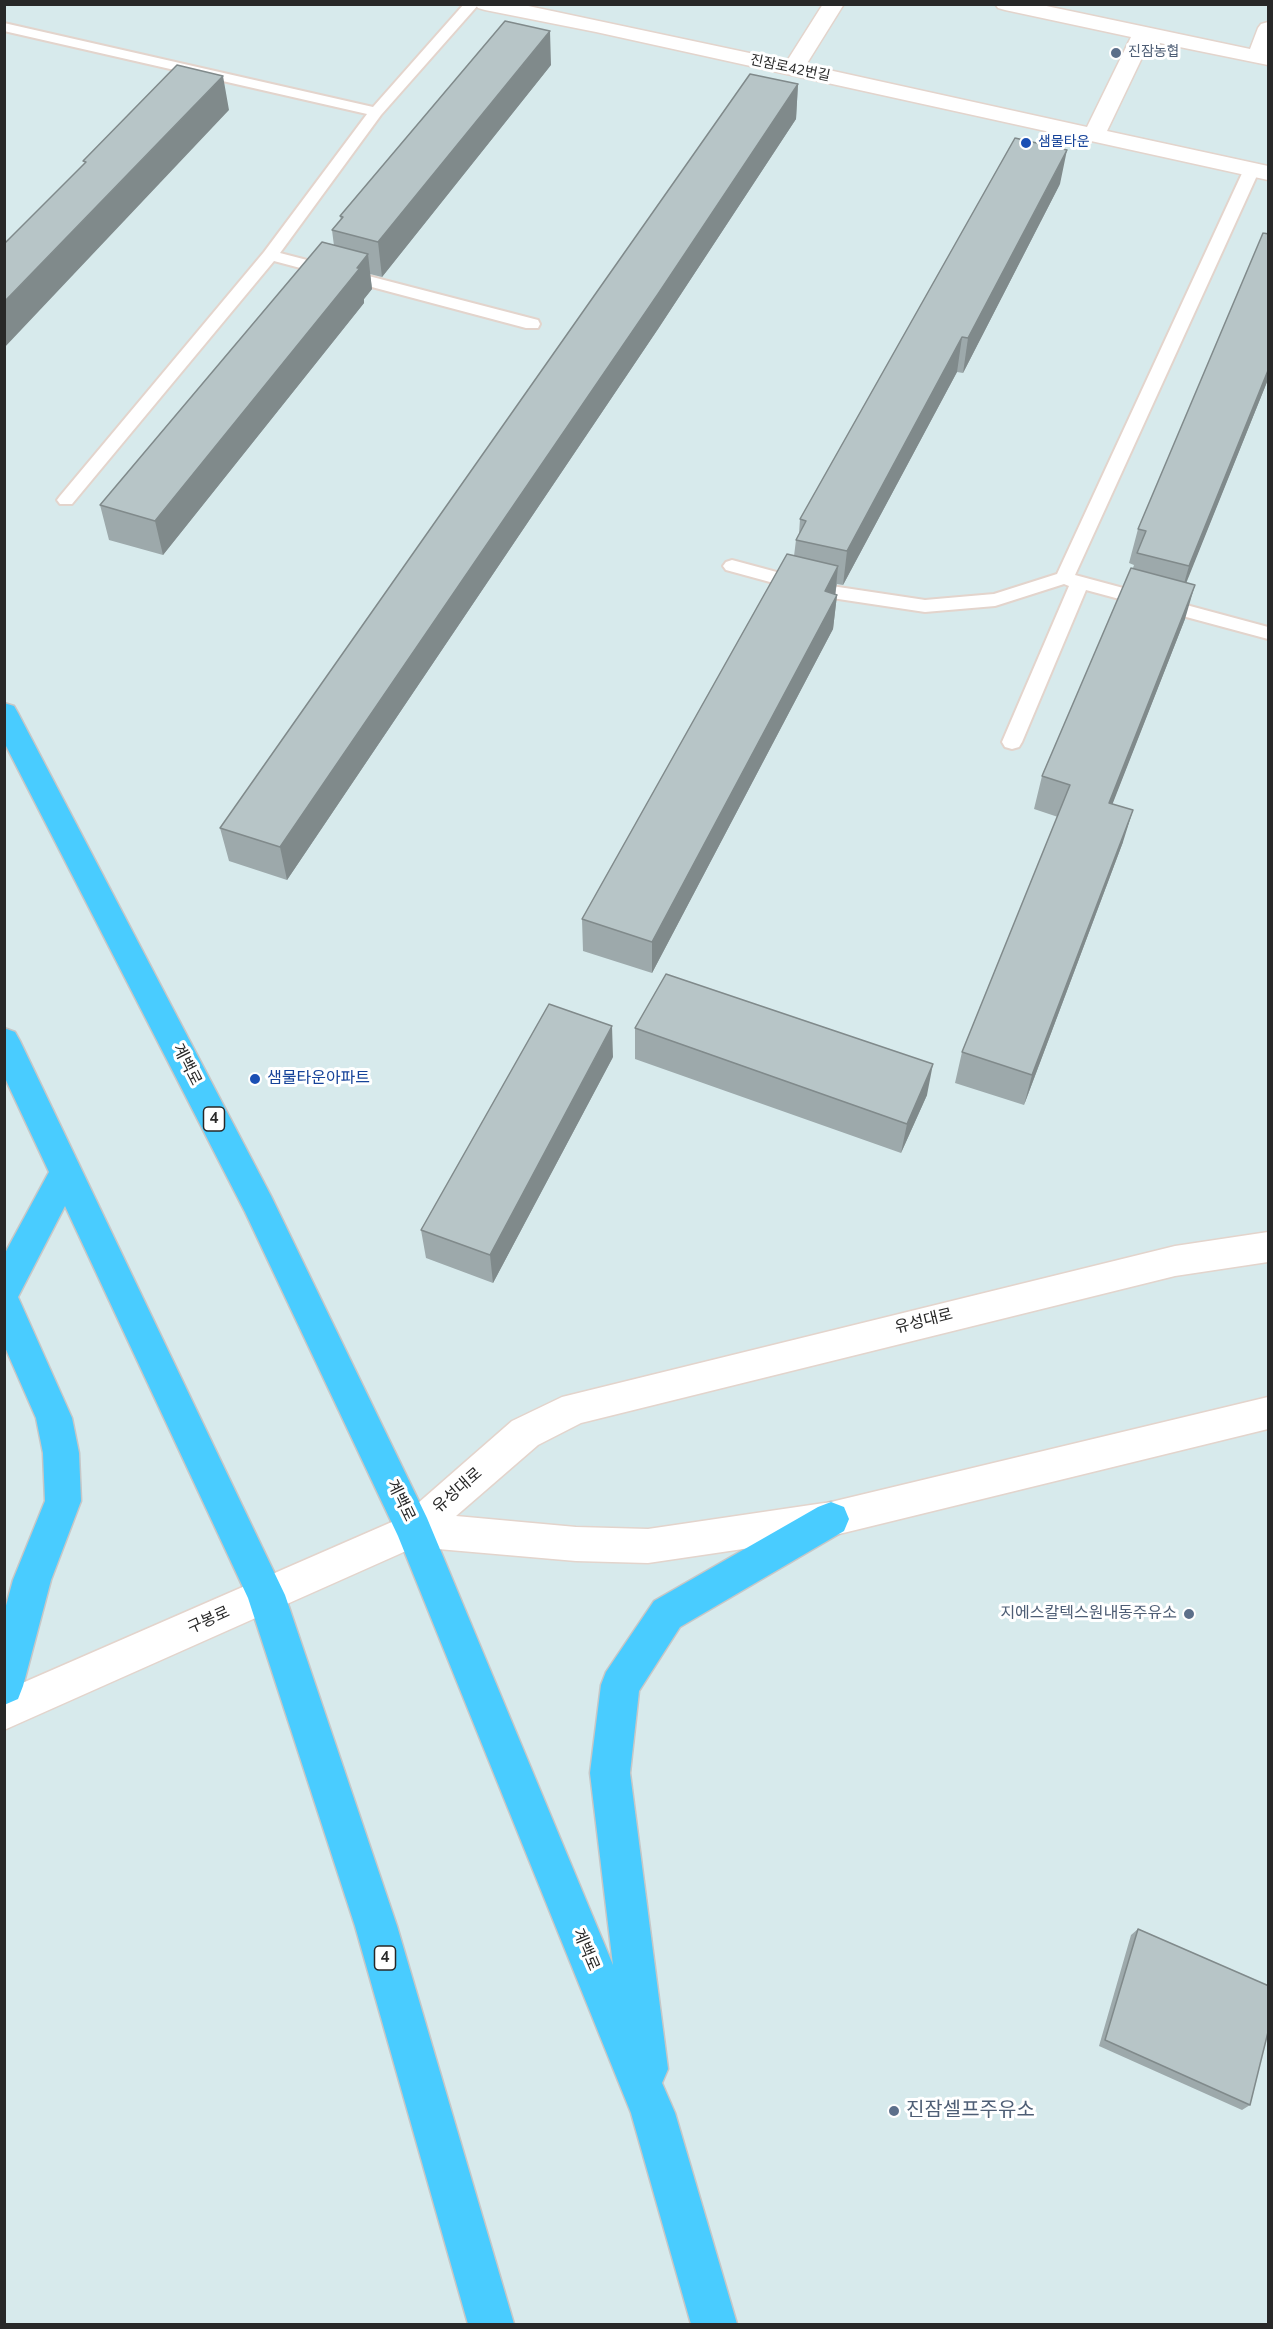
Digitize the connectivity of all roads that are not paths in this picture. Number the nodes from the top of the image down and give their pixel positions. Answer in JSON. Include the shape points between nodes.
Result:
{"nodes":[{"id":1,"x":472,"y":4,"type":"edge"},
{"id":2,"x":485,"y":4,"type":"edge"},
{"id":3,"x":834,"y":4,"type":"edge"},
{"id":4,"x":1005,"y":4,"type":"edge"},
{"id":5,"x":1050,"y":9,"type":"edge"},
{"id":6,"x":4,"y":27,"type":"edge"},
{"id":7,"x":1269,"y":28,"type":"edge"},
{"id":8,"x":1143,"y":33,"type":"junction"},
{"id":9,"x":1263,"y":58,"type":"edge"},
{"id":10,"x":792,"y":70,"type":"junction"},
{"id":11,"x":376,"y":112,"type":"junction"},
{"id":12,"x":1094,"y":136,"type":"junction"},
{"id":13,"x":1260,"y":171,"type":"edge"},
{"id":14,"x":270,"y":255,"type":"junction"},
{"id":15,"x":532,"y":324,"type":"dead end"},
{"id":16,"x":66,"y":500,"type":"dead end"},
{"id":17,"x":732,"y":566,"type":"dead end"},
{"id":18,"x":1072,"y":580,"type":"junction"},
{"id":19,"x":1269,"y":633,"type":"edge"},
{"id":20,"x":4,"y":712,"type":"edge"},
{"id":21,"x":1012,"y":742,"type":"dead end"},
{"id":22,"x":4,"y":1041,"type":"edge"},
{"id":23,"x":67,"y":1170,"type":"junction"},
{"id":24,"x":1269,"y":1247,"type":"edge"},
{"id":25,"x":4,"y":1289,"type":"edge"},
{"id":26,"x":4,"y":1304,"type":"edge"},
{"id":27,"x":1269,"y":1413,"type":"edge"},
{"id":28,"x":831,"y":1519,"type":"junction"},
{"id":29,"x":414,"y":1530,"type":"junction"},
{"id":30,"x":266,"y":1595,"type":"junction"},
{"id":31,"x":4,"y":1686,"type":"edge"},
{"id":32,"x":4,"y":1711,"type":"edge"},
{"id":33,"x":652,"y":2113,"type":"junction"},
{"id":34,"x":491,"y":2325,"type":"edge"},
{"id":35,"x":714,"y":2325,"type":"edge"}],
"edges":[{"from":1,"to":11,"type":"lane"},
{"from":2,"to":10,"type":"street","name":"진잠로42번길","via":[[602,19]]},
{"from":3,"to":10,"type":"street"},
{"from":4,"to":5,"type":"street"},
{"from":5,"to":8,"type":"street"},
{"from":6,"to":11,"type":"lane"},
{"from":7,"to":9,"type":"street"},
{"from":8,"to":9,"type":"street"},
{"from":8,"to":12,"type":"street"},
{"from":10,"to":12,"type":"street","name":"진잠로42번길"},
{"from":11,"to":14,"type":"lane"},
{"from":12,"to":13,"type":"street","name":"진잠로42번길"},
{"from":13,"to":18,"type":"lane"},
{"from":14,"to":15,"type":"lane"},
{"from":14,"to":16,"type":"lane"},
{"from":17,"to":18,"type":"lane","via":[[825,591],[925,606],[995,600]]},
{"from":18,"to":19,"type":"lane"},
{"from":18,"to":21,"type":"lane"},
{"from":20,"to":29,"type":"main road","name":"계백로","number":"4","via":[[259,1206]]},
{"from":22,"to":23,"type":"main road","number":"4"},
{"from":23,"to":25,"type":"main road"},
{"from":23,"to":30,"type":"main road","number":"4"},
{"from":24,"to":29,"type":"street","name":"유성대로","via":[[1175,1261],[575,1408],[525,1432]]},
{"from":26,"to":31,"type":"main road","via":[[54,1418],[61,1453],[63,1501],[32,1580]]},
{"from":27,"to":28,"type":"street","name":"유성대로"},
{"from":28,"to":29,"type":"street","name":"유성대로","via":[[648,1546]]},
{"from":28,"to":33,"type":"main road","via":[[667,1614],[620,1685],[610,1773]]},
{"from":29,"to":30,"type":"street","name":"구봉로"},
{"from":29,"to":33,"type":"main road","name":"계백로","number":"4"},
{"from":30,"to":32,"type":"street","name":"구봉로"},
{"from":30,"to":34,"type":"main road","number":"4","via":[[376,1926]]},
{"from":33,"to":35,"type":"main road","name":"계백로","number":"4"}]}
